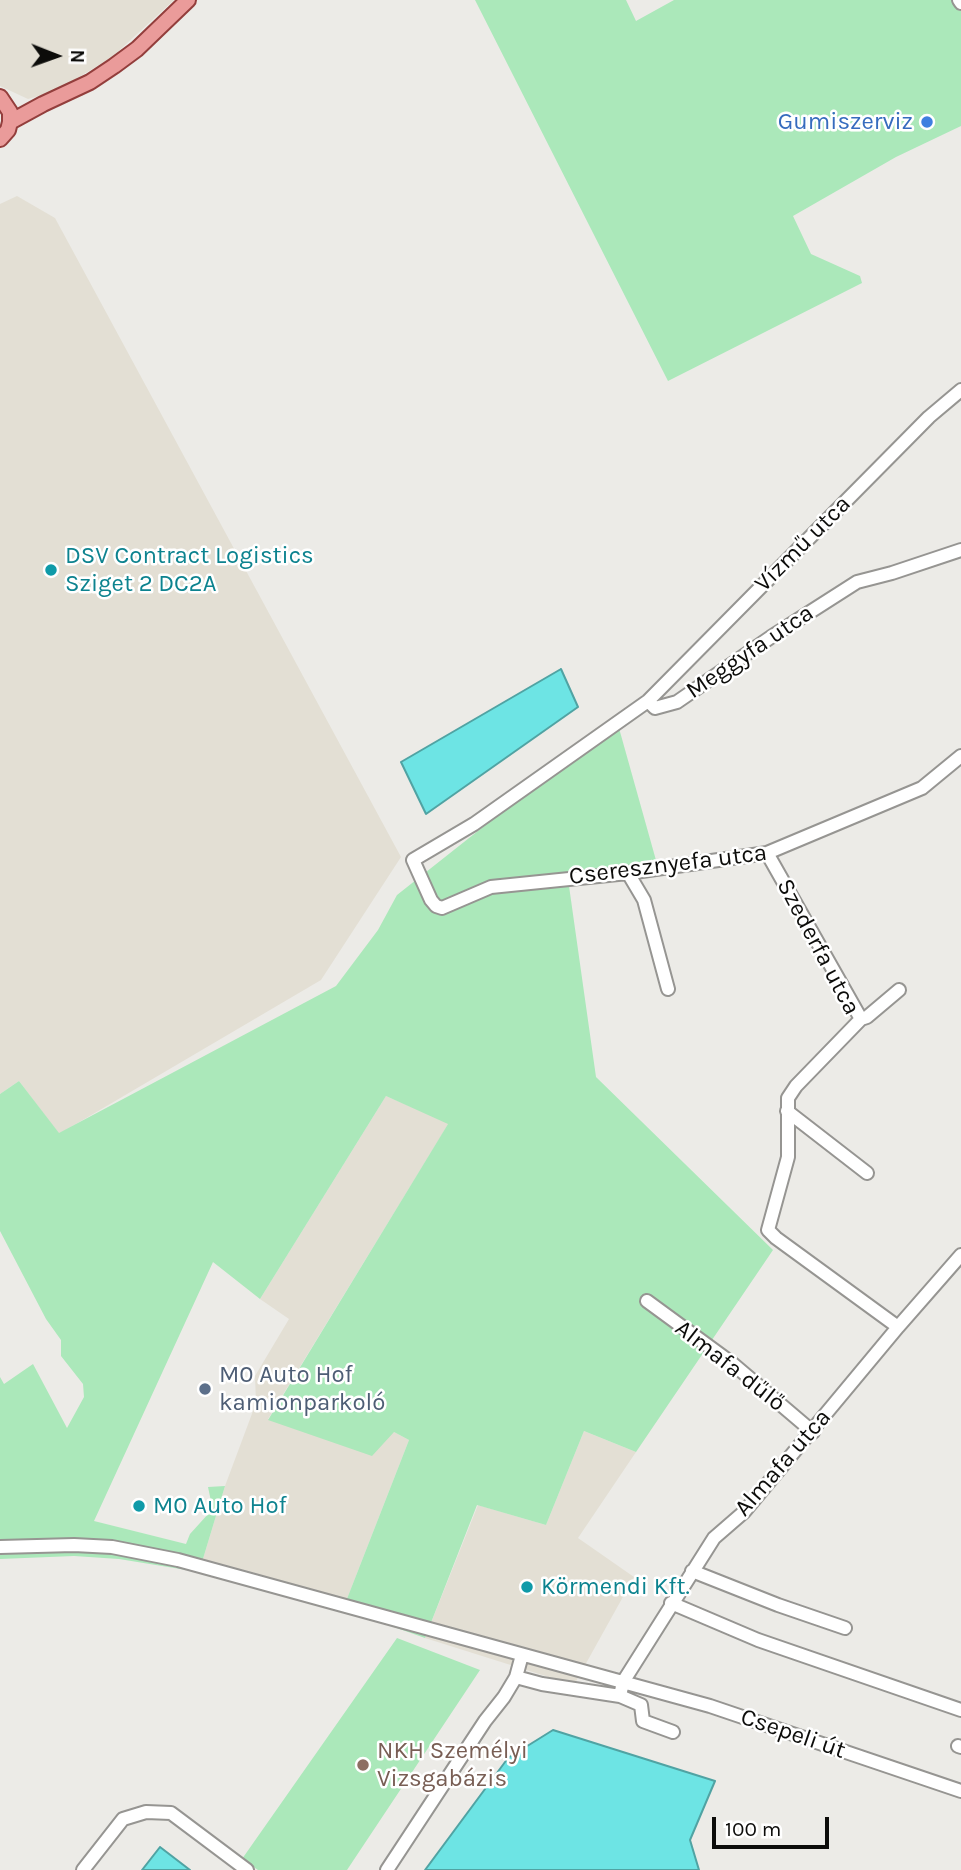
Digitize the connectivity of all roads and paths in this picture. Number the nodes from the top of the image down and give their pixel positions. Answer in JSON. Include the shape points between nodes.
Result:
{"nodes":[{"id":1,"x":188,"y":0,"type":"edge"},
{"id":2,"x":3,"y":99,"type":"edge"},
{"id":3,"x":43,"y":104,"type":"junction"},
{"id":4,"x":10,"y":122,"type":"junction"},
{"id":5,"x":0,"y":139,"type":"edge"},
{"id":6,"x":961,"y":390,"type":"edge"},
{"id":7,"x":961,"y":550,"type":"edge"},
{"id":8,"x":648,"y":701,"type":"junction"},
{"id":9,"x":961,"y":756,"type":"edge"},
{"id":10,"x":767,"y":853,"type":"junction"},
{"id":11,"x":628,"y":873,"type":"junction"},
{"id":12,"x":668,"y":989,"type":"dead end"},
{"id":13,"x":899,"y":990,"type":"dead end"},
{"id":14,"x":861,"y":1019,"type":"junction"},
{"id":15,"x":787,"y":1111,"type":"junction"},
{"id":16,"x":867,"y":1173,"type":"dead end"},
{"id":17,"x":961,"y":1255,"type":"edge"},
{"id":18,"x":647,"y":1301,"type":"dead end"},
{"id":19,"x":898,"y":1327,"type":"junction"},
{"id":20,"x":813,"y":1432,"type":"junction"},
{"id":21,"x":0,"y":1547,"type":"edge"},
{"id":22,"x":692,"y":1571,"type":"junction"},
{"id":23,"x":671,"y":1603,"type":"junction"},
{"id":24,"x":845,"y":1628,"type":"dead end"},
{"id":25,"x":522,"y":1655,"type":"junction"},
{"id":26,"x":516,"y":1677,"type":"junction"},
{"id":27,"x":623,"y":1682,"type":"junction"},
{"id":28,"x":620,"y":1696,"type":"junction"},
{"id":29,"x":961,"y":1710,"type":"edge"},
{"id":30,"x":673,"y":1732,"type":"dead end"},
{"id":31,"x":961,"y":1791,"type":"edge"},
{"id":32,"x":83,"y":1870,"type":"edge"},
{"id":33,"x":247,"y":1870,"type":"edge"},
{"id":34,"x":387,"y":1870,"type":"edge"}],
"edges":[{"from":1,"to":3,"type":"main road","via":[[114,66]]},
{"from":2,"to":3,"type":"main road"},
{"from":2,"to":4,"type":"main road"},
{"from":3,"to":4,"type":"main road"},
{"from":4,"to":5,"type":"main road"},
{"from":6,"to":8,"type":"street","name":"Vízmű utca"},
{"from":7,"to":8,"type":"street","name":"Meggyfa utca","via":[[857,582],[677,702],[655,708]]},
{"from":8,"to":11,"type":"street","name":"Cseresznyefa utca","via":[[474,824],[413,860],[439,908],[491,887]]},
{"from":9,"to":10,"type":"street","name":"Cseresznyefa utca","via":[[922,788]]},
{"from":10,"to":11,"type":"street","name":"Cseresznyefa utca"},
{"from":10,"to":14,"type":"street","name":"Szederfa utca"},
{"from":11,"to":12,"type":"street","via":[[644,900]]},
{"from":13,"to":14,"type":"street"},
{"from":14,"to":15,"type":"street","name":"Szederfa utca","via":[[796,1086]]},
{"from":15,"to":16,"type":"street"},
{"from":15,"to":19,"type":"street","name":"Szederfa utca","via":[[788,1157],[768,1230]]},
{"from":17,"to":19,"type":"street","name":"Almafa utca"},
{"from":18,"to":20,"type":"street","name":"Almafa dűlő","via":[[733,1364]]},
{"from":19,"to":20,"type":"street","name":"Almafa utca"},
{"from":20,"to":22,"type":"street","name":"Almafa utca","via":[[744,1512],[720,1530]]},
{"from":21,"to":25,"type":"street","name":"Csepeli út","via":[[74,1545],[144,1552]]},
{"from":22,"to":23,"type":"street","name":"Almafa utca"},
{"from":22,"to":24,"type":"street"},
{"from":23,"to":27,"type":"street","name":"Almafa utca"},
{"from":23,"to":29,"type":"street","via":[[758,1640]]},
{"from":25,"to":26,"type":"street"},
{"from":25,"to":27,"type":"street","name":"Csepeli út"},
{"from":26,"to":28,"type":"street"},
{"from":26,"to":34,"type":"street"},
{"from":27,"to":28,"type":"street","name":"Almafa utca"},
{"from":27,"to":31,"type":"street","name":"Csepeli út","via":[[737,1714]]},
{"from":28,"to":30,"type":"street","via":[[641,1705],[643,1721]]},
{"from":32,"to":33,"type":"street","via":[[123,1819],[146,1812],[171,1813]]}]}
